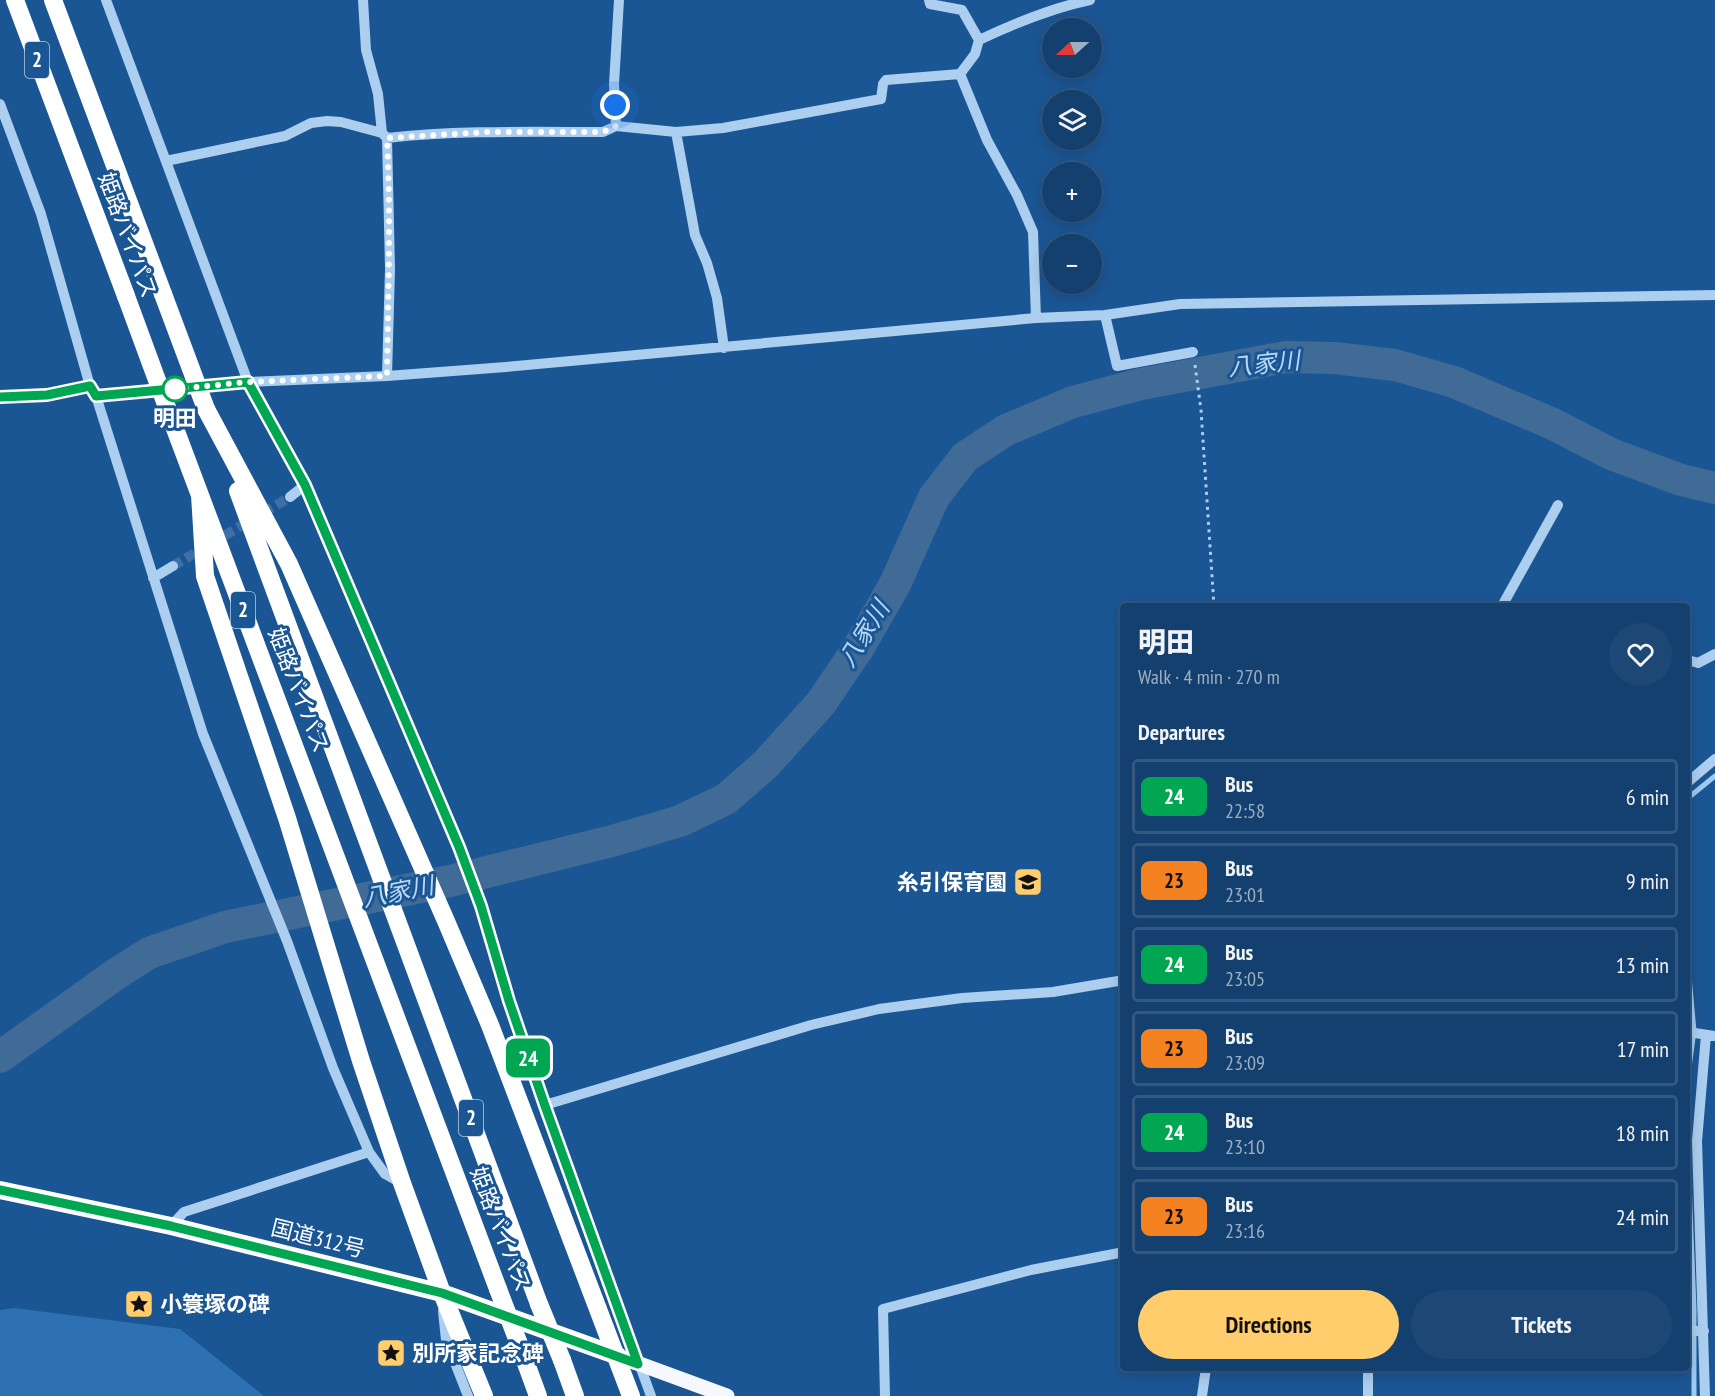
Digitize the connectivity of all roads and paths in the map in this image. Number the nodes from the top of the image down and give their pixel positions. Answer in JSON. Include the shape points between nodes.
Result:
{"nodes":[{"id":1,"x":15,"y":0,"type":"edge"},
{"id":2,"x":53,"y":0,"type":"edge"},
{"id":3,"x":106,"y":0,"type":"edge"},
{"id":4,"x":363,"y":0,"type":"edge"},
{"id":5,"x":619,"y":0,"type":"edge"},
{"id":6,"x":929,"y":0,"type":"edge"},
{"id":7,"x":1089,"y":0,"type":"edge"},
{"id":8,"x":979,"y":40,"type":"junction"},
{"id":9,"x":960,"y":74,"type":"junction"},
{"id":10,"x":0,"y":104,"type":"edge"},
{"id":11,"x":616,"y":126,"type":"junction"},
{"id":12,"x":676,"y":132,"type":"junction"},
{"id":13,"x":385,"y":136,"type":"junction"},
{"id":14,"x":166,"y":162,"type":"junction"},
{"id":15,"x":1715,"y":295,"type":"edge"},
{"id":16,"x":1105,"y":315,"type":"junction"},
{"id":17,"x":1036,"y":318,"type":"junction"},
{"id":18,"x":724,"y":348,"type":"junction"},
{"id":19,"x":1193,"y":352,"type":"joint"},
{"id":20,"x":387,"y":376,"type":"junction"},
{"id":21,"x":248,"y":382,"type":"junction"},
{"id":22,"x":90,"y":386,"type":"junction"},
{"id":23,"x":96,"y":396,"type":"junction"},
{"id":24,"x":0,"y":397,"type":"edge"},
{"id":25,"x":206,"y":409,"type":"junction"},
{"id":26,"x":305,"y":485,"type":"junction"},
{"id":27,"x":200,"y":495,"type":"junction"},
{"id":28,"x":290,"y":496,"type":"tunnel mouth"},
{"id":29,"x":1558,"y":505,"type":"dead end"},
{"id":30,"x":173,"y":566,"type":"tunnel mouth"},
{"id":31,"x":153,"y":578,"type":"junction"},
{"id":32,"x":1214,"y":603,"type":"edge"},
{"id":33,"x":1504,"y":603,"type":"edge"},
{"id":34,"x":1715,"y":654,"type":"edge"},
{"id":35,"x":1690,"y":661,"type":"edge"},
{"id":36,"x":1715,"y":759,"type":"edge"},
{"id":37,"x":1690,"y":780,"type":"edge"},
{"id":38,"x":1120,"y":982,"type":"edge"},
{"id":39,"x":1690,"y":1032,"type":"edge"},
{"id":40,"x":1710,"y":1036,"type":"edge"},
{"id":41,"x":545,"y":1106,"type":"junction"},
{"id":42,"x":369,"y":1152,"type":"junction"},
{"id":43,"x":402,"y":1183,"type":"junction"},
{"id":44,"x":0,"y":1190,"type":"edge"},
{"id":45,"x":171,"y":1226,"type":"junction"},
{"id":46,"x":1120,"y":1253,"type":"edge"},
{"id":47,"x":442,"y":1293,"type":"junction"},
{"id":48,"x":1690,"y":1331,"type":"edge"},
{"id":49,"x":1704,"y":1331,"type":"junction"},
{"id":50,"x":618,"y":1356,"type":"junction"},
{"id":51,"x":638,"y":1364,"type":"junction"},
{"id":52,"x":1206,"y":1371,"type":"edge"},
{"id":53,"x":1368,"y":1371,"type":"edge"},
{"id":54,"x":468,"y":1396,"type":"edge"},
{"id":55,"x":484,"y":1396,"type":"edge"},
{"id":56,"x":538,"y":1396,"type":"edge"},
{"id":57,"x":575,"y":1396,"type":"edge"},
{"id":58,"x":632,"y":1396,"type":"edge"},
{"id":59,"x":651,"y":1396,"type":"edge"},
{"id":60,"x":727,"y":1396,"type":"edge"},
{"id":61,"x":885,"y":1396,"type":"edge"},
{"id":62,"x":1202,"y":1396,"type":"edge"},
{"id":63,"x":1368,"y":1396,"type":"edge"},
{"id":64,"x":1705,"y":1396,"type":"edge"}],
"edges":[{"from":1,"to":27,"type":"highway","name":"姫路バイパス","number":"2","bridge":true},
{"from":2,"to":25,"type":"highway","name":"姫路バイパス","number":"2","bridge":true},
{"from":3,"to":14,"type":"street"},
{"from":4,"to":13,"type":"street","via":[[366,50]]},
{"from":5,"to":11,"type":"street"},
{"from":6,"to":8,"type":"street","via":[[930,4],[962,10]]},
{"from":7,"to":8,"type":"street","via":[[1007,26]]},
{"from":8,"to":9,"type":"street","via":[[975,54]]},
{"from":9,"to":12,"type":"street","via":[[886,80],[881,99],[723,128]]},
{"from":9,"to":17,"type":"street","via":[[987,140],[1033,232]]},
{"from":10,"to":22,"type":"street","via":[[41,214]]},
{"from":11,"to":12,"type":"street"},
{"from":11,"to":13,"type":"street","via":[[603,132]]},
{"from":12,"to":18,"type":"street","via":[[696,235],[717,298]]},
{"from":13,"to":14,"type":"street","via":[[341,122],[311,123],[285,136]]},
{"from":13,"to":20,"type":"street","via":[[390,269]]},
{"from":14,"to":21,"type":"street"},
{"from":15,"to":16,"type":"street","via":[[1180,304]]},
{"from":16,"to":17,"type":"street"},
{"from":16,"to":19,"type":"street","via":[[1117,366]]},
{"from":17,"to":18,"type":"street"},
{"from":18,"to":20,"type":"street"},
{"from":19,"to":32,"type":"path","via":[[1201,410]]},
{"from":20,"to":21,"type":"street"},
{"from":21,"to":23,"type":"street"},
{"from":21,"to":26,"type":"street"},
{"from":22,"to":23,"type":"street"},
{"from":22,"to":24,"type":"street","via":[[47,395]]},
{"from":23,"to":31,"type":"street"},
{"from":25,"to":50,"type":"highway","via":[[289,564],[391,794],[490,1025]]},
{"from":25,"to":57,"type":"highway","name":"姫路バイパス","number":"2","bridge":true},
{"from":26,"to":28,"type":"street"},
{"from":26,"to":41,"type":"street","via":[[459,847]]},
{"from":27,"to":43,"type":"highway","via":[[205,576],[287,818]]},
{"from":27,"to":56,"type":"highway","name":"姫路バイパス","number":"2","bridge":true},
{"from":29,"to":33,"type":"street"},
{"from":30,"to":31,"type":"street"},
{"from":31,"to":42,"type":"street","via":[[203,734]]},
{"from":34,"to":35,"type":"street","via":[[1698,663]]},
{"from":36,"to":37,"type":"street"},
{"from":38,"to":41,"type":"street","via":[[1053,993],[962,998],[879,1009],[811,1025]]},
{"from":39,"to":40,"type":"street"},
{"from":40,"to":49,"type":"street","via":[[1697,1141]]},
{"from":41,"to":51,"type":"street"},
{"from":42,"to":43,"type":"street","via":[[385,1174]]},
{"from":42,"to":45,"type":"street","via":[[184,1212]]},
{"from":43,"to":47,"type":"highway"},
{"from":44,"to":45,"type":"highway","name":"国道312号"},
{"from":45,"to":47,"type":"highway","name":"国道312号"},
{"from":46,"to":61,"type":"street","via":[[1031,1270],[883,1309]]},
{"from":47,"to":50,"type":"highway","name":"国道312号"},
{"from":47,"to":54,"type":"street","via":[[446,1340]]},
{"from":47,"to":55,"type":"highway"},
{"from":48,"to":49,"type":"street"},
{"from":49,"to":64,"type":"street"},
{"from":50,"to":51,"type":"main road"},
{"from":50,"to":58,"type":"highway"},
{"from":51,"to":59,"type":"street"},
{"from":51,"to":60,"type":"main road"},
{"from":52,"to":62,"type":"street"},
{"from":53,"to":63,"type":"street"}]}
